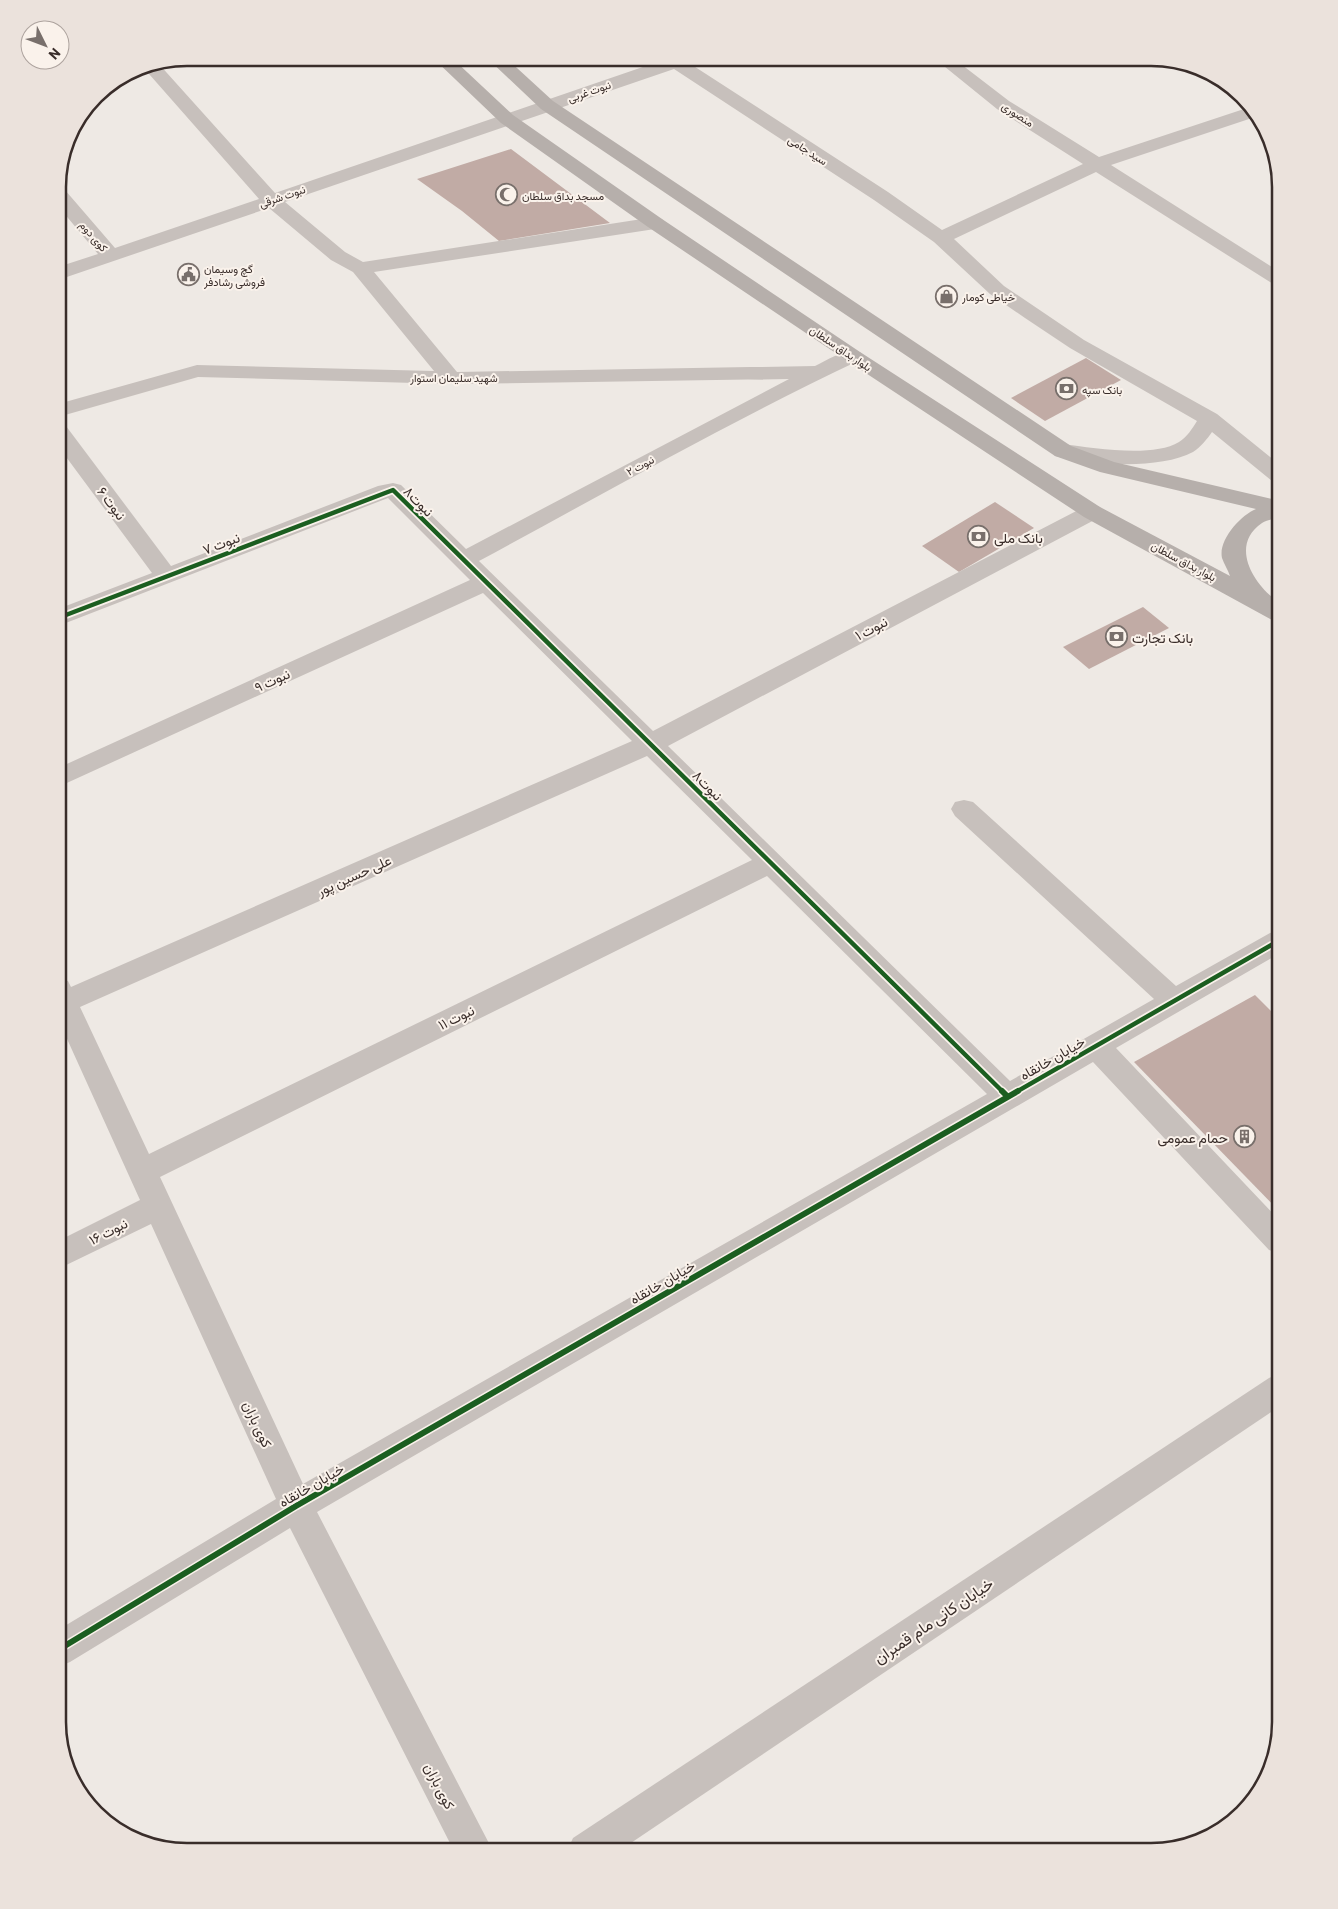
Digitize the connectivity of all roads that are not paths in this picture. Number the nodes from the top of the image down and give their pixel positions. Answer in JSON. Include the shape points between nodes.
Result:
{"nodes":[{"id":1,"x":451,"y":66,"type":"edge"},
{"id":2,"x":505,"y":66,"type":"edge"},
{"id":3,"x":663,"y":66,"type":"edge"},
{"id":4,"x":691,"y":67,"type":"edge"},
{"id":5,"x":953,"y":67,"type":"edge"},
{"id":6,"x":155,"y":70,"type":"edge"},
{"id":7,"x":547,"y":105,"type":"junction"},
{"id":8,"x":1248,"y":114,"type":"edge"},
{"id":9,"x":507,"y":119,"type":"junction"},
{"id":10,"x":1097,"y":164,"type":"junction"},
{"id":11,"x":271,"y":200,"type":"junction"},
{"id":12,"x":67,"y":205,"type":"edge"},
{"id":13,"x":655,"y":223,"type":"junction"},
{"id":14,"x":941,"y":238,"type":"junction"},
{"id":15,"x":110,"y":256,"type":"junction"},
{"id":16,"x":360,"y":268,"type":"junction"},
{"id":17,"x":67,"y":271,"type":"edge"},
{"id":18,"x":1272,"y":275,"type":"edge"},
{"id":19,"x":853,"y":356,"type":"junction"},
{"id":20,"x":819,"y":372,"type":"junction"},
{"id":21,"x":451,"y":378,"type":"junction"},
{"id":22,"x":67,"y":408,"type":"edge"},
{"id":23,"x":1209,"y":419,"type":"junction"},
{"id":24,"x":67,"y":442,"type":"edge"},
{"id":25,"x":1063,"y":451,"type":"junction"},
{"id":26,"x":1272,"y":470,"type":"edge"},
{"id":27,"x":393,"y":490,"type":"joint"},
{"id":28,"x":1272,"y":506,"type":"edge"},
{"id":29,"x":1272,"y":511,"type":"edge"},
{"id":30,"x":1092,"y":512,"type":"junction"},
{"id":31,"x":463,"y":560,"type":"junction"},
{"id":32,"x":166,"y":576,"type":"junction"},
{"id":33,"x":486,"y":582,"type":"junction"},
{"id":34,"x":1272,"y":608,"type":"edge"},
{"id":35,"x":67,"y":615,"type":"edge"},
{"id":36,"x":650,"y":744,"type":"junction"},
{"id":37,"x":67,"y":774,"type":"edge"},
{"id":38,"x":964,"y":809,"type":"dead end"},
{"id":39,"x":770,"y":863,"type":"junction"},
{"id":40,"x":1272,"y":945,"type":"edge"},
{"id":41,"x":66,"y":996,"type":"edge"},
{"id":42,"x":1174,"y":1001,"type":"junction"},
{"id":43,"x":66,"y":1013,"type":"edge"},
{"id":44,"x":1096,"y":1046,"type":"junction"},
{"id":45,"x":1007,"y":1096,"type":"junction"},
{"id":46,"x":141,"y":1172,"type":"junction"},
{"id":47,"x":158,"y":1205,"type":"junction"},
{"id":48,"x":1272,"y":1233,"type":"edge"},
{"id":49,"x":66,"y":1252,"type":"edge"},
{"id":50,"x":1272,"y":1393,"type":"edge"},
{"id":51,"x":296,"y":1506,"type":"junction"},
{"id":52,"x":66,"y":1645,"type":"edge"},
{"id":53,"x":470,"y":1842,"type":"edge"},
{"id":54,"x":599,"y":1842,"type":"edge"}],
"edges":[{"from":1,"to":9,"type":"main road","name":"بلوار بداق سلطان"},
{"from":2,"to":7,"type":"main road"},
{"from":3,"to":7,"type":"street","name":"نبوت غربی"},
{"from":4,"to":14,"type":"street","name":"سید جامی"},
{"from":5,"to":10,"type":"street","name":"منصوری","via":[[1003,105]]},
{"from":6,"to":11,"type":"street"},
{"from":7,"to":9,"type":"street","name":"نبوت غربی"},
{"from":7,"to":25,"type":"main road"},
{"from":8,"to":10,"type":"street"},
{"from":9,"to":11,"type":"street","name":"نبوت شرقی"},
{"from":9,"to":13,"type":"main road","name":"بلوار بداق سلطان"},
{"from":10,"to":14,"type":"street"},
{"from":10,"to":18,"type":"street","name":"منصوری"},
{"from":11,"to":15,"type":"street","name":"نبوت شرقی"},
{"from":11,"to":16,"type":"street","via":[[338,256]]},
{"from":12,"to":15,"type":"street","name":"کوی دوم"},
{"from":13,"to":16,"type":"street"},
{"from":13,"to":19,"type":"main road","name":"بلوار بداق سلطان"},
{"from":14,"to":23,"type":"street","name":"سید جامی","via":[[997,290],[1032,314],[1077,344]]},
{"from":15,"to":17,"type":"street","name":"نبوت شرقی"},
{"from":16,"to":21,"type":"street"},
{"from":19,"to":20,"type":"street","name":"شهید سلیمان استوار"},
{"from":19,"to":30,"type":"main road","name":"بلوار بداق سلطان"},
{"from":20,"to":21,"type":"street","name":"شهید سلیمان استوار"},
{"from":20,"to":31,"type":"street","name":"نبوت ۲"},
{"from":21,"to":22,"type":"street","name":"شهید سلیمان استوار","via":[[197,371]]},
{"from":23,"to":25,"type":"street","via":[[1199,436],[1184,448],[1110,456]]},
{"from":23,"to":26,"type":"street","name":"سید جامی"},
{"from":24,"to":32,"type":"street","name":"نبوت ۶"},
{"from":25,"to":28,"type":"main road","via":[[1108,467]]},
{"from":27,"to":31,"type":"street","name":"نبوت۸"},
{"from":27,"to":32,"type":"street","name":"نبوت ۷"},
{"from":29,"to":34,"type":"main road","via":[[1254,518],[1238,536],[1233,556],[1242,576]]},
{"from":30,"to":34,"type":"main road","name":"بلوار بداق سلطان"},
{"from":30,"to":36,"type":"street","name":"نبوت ۱"},
{"from":31,"to":33,"type":"street","name":"نبوت۸"},
{"from":32,"to":35,"type":"street","name":"نبوت ۷"},
{"from":33,"to":36,"type":"street","name":"نبوت۸"},
{"from":33,"to":37,"type":"street","name":"نبوت ۹"},
{"from":36,"to":39,"type":"street","name":"نبوت۸"},
{"from":36,"to":41,"type":"street","name":"علی حسین پور"},
{"from":38,"to":42,"type":"street"},
{"from":39,"to":45,"type":"street","name":"نبوت۸"},
{"from":39,"to":46,"type":"street","name":"نبوت ۱۱"},
{"from":40,"to":42,"type":"street","name":"خیابان خانقاه"},
{"from":42,"to":44,"type":"street","name":"خیابان خانقاه"},
{"from":43,"to":46,"type":"street","name":"کوی باران"},
{"from":44,"to":45,"type":"street","name":"خیابان خانقاه"},
{"from":44,"to":48,"type":"street"},
{"from":45,"to":51,"type":"street","name":"خیابان خانقاه"},
{"from":46,"to":47,"type":"street","name":"کوی باران"},
{"from":47,"to":49,"type":"street","name":"نبوت ۱۶"},
{"from":47,"to":51,"type":"street","name":"کوی باران"},
{"from":50,"to":54,"type":"street","name":"خیابان کانی مام قمبران"},
{"from":51,"to":52,"type":"street","name":"خیابان خانقاه"},
{"from":51,"to":53,"type":"street","name":"کوی باران"}]}
